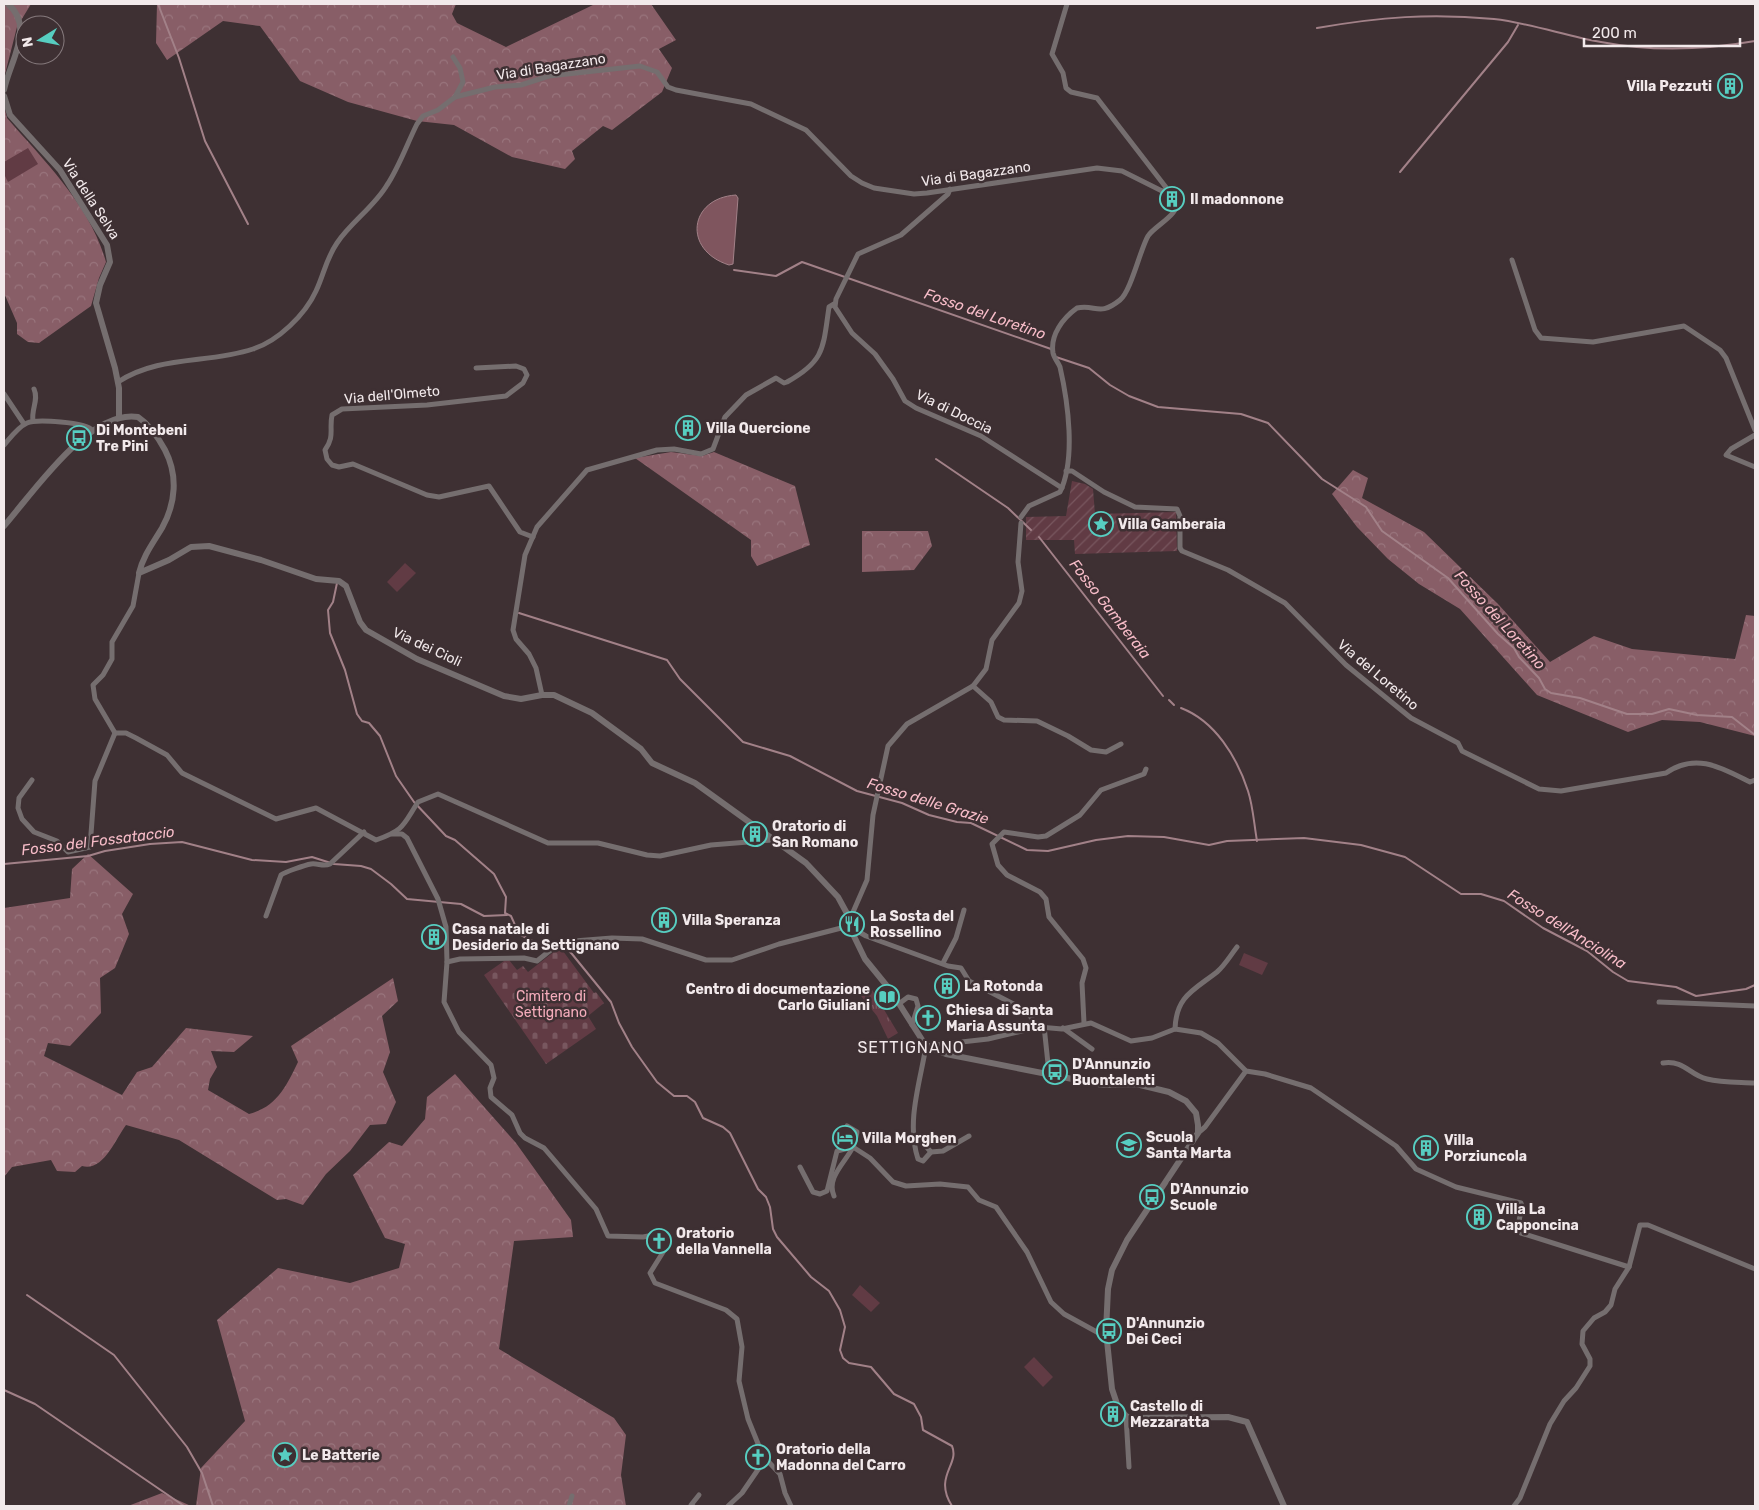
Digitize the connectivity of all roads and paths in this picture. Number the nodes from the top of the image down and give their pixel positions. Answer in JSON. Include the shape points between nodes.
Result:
{"nodes":[{"id":1,"x":8,"y":4,"type":"edge"},
{"id":2,"x":1067,"y":4,"type":"edge"},
{"id":3,"x":452,"y":57,"type":"dead end"},
{"id":4,"x":4,"y":90,"type":"edge"},
{"id":5,"x":4,"y":96,"type":"edge"},
{"id":6,"x":455,"y":98,"type":"junction"},
{"id":7,"x":950,"y":189,"type":"junction"},
{"id":8,"x":1168,"y":190,"type":"junction"},
{"id":9,"x":1512,"y":260,"type":"dead end"},
{"id":10,"x":834,"y":304,"type":"junction"},
{"id":11,"x":476,"y":368,"type":"dead end"},
{"id":12,"x":118,"y":382,"type":"junction"},
{"id":13,"x":34,"y":389,"type":"dead end"},
{"id":14,"x":4,"y":394,"type":"edge"},
{"id":15,"x":119,"y":417,"type":"junction"},
{"id":16,"x":34,"y":421,"type":"junction"},
{"id":17,"x":24,"y":424,"type":"junction"},
{"id":18,"x":92,"y":430,"type":"junction"},
{"id":19,"x":1755,"y":430,"type":"edge"},
{"id":20,"x":1755,"y":435,"type":"edge"},
{"id":21,"x":4,"y":445,"type":"edge"},
{"id":22,"x":1755,"y":467,"type":"edge"},
{"id":23,"x":1066,"y":471,"type":"junction"},
{"id":24,"x":1062,"y":488,"type":"junction"},
{"id":25,"x":4,"y":526,"type":"edge"},
{"id":26,"x":533,"y":537,"type":"junction"},
{"id":27,"x":139,"y":573,"type":"junction"},
{"id":28,"x":973,"y":686,"type":"junction"},
{"id":29,"x":542,"y":694,"type":"junction"},
{"id":30,"x":115,"y":733,"type":"junction"},
{"id":31,"x":1122,"y":744,"type":"dead end"},
{"id":32,"x":1146,"y":769,"type":"dead end"},
{"id":33,"x":32,"y":780,"type":"dead end"},
{"id":34,"x":1755,"y":780,"type":"edge"},
{"id":35,"x":364,"y":832,"type":"junction"},
{"id":36,"x":392,"y":834,"type":"junction"},
{"id":37,"x":772,"y":840,"type":"junction"},
{"id":38,"x":964,"y":910,"type":"dead end"},
{"id":39,"x":266,"y":916,"type":"dead end"},
{"id":40,"x":850,"y":919,"type":"junction"},
{"id":41,"x":849,"y":926,"type":"junction"},
{"id":42,"x":1237,"y":948,"type":"dead end"},
{"id":43,"x":447,"y":962,"type":"junction"},
{"id":44,"x":943,"y":962,"type":"junction"},
{"id":45,"x":898,"y":1001,"type":"junction"},
{"id":46,"x":1659,"y":1002,"type":"dead end"},
{"id":47,"x":1755,"y":1006,"type":"edge"},
{"id":48,"x":1084,"y":1023,"type":"junction"},
{"id":49,"x":912,"y":1025,"type":"junction"},
{"id":50,"x":1042,"y":1027,"type":"junction"},
{"id":51,"x":1063,"y":1028,"type":"junction"},
{"id":52,"x":1175,"y":1028,"type":"junction"},
{"id":53,"x":926,"y":1046,"type":"junction"},
{"id":54,"x":1092,"y":1049,"type":"dead end"},
{"id":55,"x":1663,"y":1063,"type":"dead end"},
{"id":56,"x":1246,"y":1071,"type":"junction"},
{"id":57,"x":1049,"y":1073,"type":"junction"},
{"id":58,"x":1755,"y":1084,"type":"edge"},
{"id":59,"x":847,"y":1126,"type":"dead end"},
{"id":60,"x":1198,"y":1133,"type":"junction"},
{"id":61,"x":969,"y":1136,"type":"dead end"},
{"id":62,"x":914,"y":1140,"type":"junction"},
{"id":63,"x":853,"y":1147,"type":"junction"},
{"id":64,"x":931,"y":1152,"type":"junction"},
{"id":65,"x":800,"y":1167,"type":"dead end"},
{"id":66,"x":834,"y":1196,"type":"dead end"},
{"id":67,"x":1629,"y":1267,"type":"junction"},
{"id":68,"x":1755,"y":1269,"type":"edge"},
{"id":69,"x":1106,"y":1338,"type":"junction"},
{"id":70,"x":1126,"y":1416,"type":"junction"},
{"id":71,"x":766,"y":1458,"type":"junction"},
{"id":72,"x":1130,"y":1467,"type":"dead end"},
{"id":73,"x":698,"y":1495,"type":"dead end"},
{"id":74,"x":572,"y":1496,"type":"dead end"},
{"id":75,"x":731,"y":1505,"type":"edge"},
{"id":76,"x":569,"y":1506,"type":"edge"},
{"id":77,"x":693,"y":1506,"type":"edge"},
{"id":78,"x":791,"y":1506,"type":"edge"},
{"id":79,"x":1284,"y":1506,"type":"edge"},
{"id":80,"x":1514,"y":1506,"type":"edge"}],
"edges":[{"from":1,"to":4,"type":"street","via":[[17,12],[22,26]]},
{"from":2,"to":8,"type":"street","via":[[1052,54],[1063,73],[1066,88],[1097,98]]},
{"from":3,"to":6,"type":"street","via":[[458,64],[463,82]]},
{"from":5,"to":12,"type":"street","name":"Via della Selva","via":[[10,115],[60,170],[107,244],[110,262],[96,303]]},
{"from":6,"to":7,"type":"street","name":"Via di Bagazzano","via":[[549,76],[640,66],[657,72],[668,87],[751,104],[802,127],[852,176],[874,188],[914,194]]},
{"from":6,"to":12,"type":"street","name":"Via di Bagazzano","via":[[423,116],[417,124],[387,186],[338,241],[326,261],[310,302],[280,333],[254,348],[231,355],[143,369]]},
{"from":7,"to":8,"type":"street","name":"Via di Bagazzano","via":[[1097,168],[1122,171],[1162,191]]},
{"from":7,"to":10,"type":"street","via":[[901,235],[858,254]]},
{"from":8,"to":23,"type":"street","via":[[1178,197],[1179,202],[1170,216],[1150,233],[1124,296],[1104,309],[1076,308],[1064,318],[1058,329],[1053,352],[1060,367],[1067,408]]},
{"from":9,"to":19,"type":"street","via":[[1541,338],[1593,342],[1684,326],[1720,350],[1726,358]]},
{"from":10,"to":24,"type":"street","name":"Via di Doccia","via":[[852,333],[875,354],[905,402],[981,436]]},
{"from":10,"to":26,"type":"street","via":[[829,307],[826,337],[810,369],[784,383],[776,378],[746,395],[725,417],[713,449],[701,454],[674,448],[657,450],[587,470],[540,522]]},
{"from":11,"to":26,"type":"street","name":"Via dell'Olmeto","via":[[516,366],[524,369],[526,375],[523,383],[506,396],[427,405],[342,409],[332,415],[332,440],[325,450],[326,459],[339,467],[353,464],[439,497],[489,486],[520,532]]},
{"from":12,"to":15,"type":"street","name":"Via della Selva"},
{"from":13,"to":16,"type":"street","via":[[37,396],[32,415]]},
{"from":14,"to":17,"type":"street"},
{"from":15,"to":18,"type":"street"},
{"from":15,"to":27,"type":"street","via":[[138,417],[153,431],[169,457],[174,479],[172,502]]},
{"from":16,"to":17,"type":"street"},
{"from":16,"to":18,"type":"street","via":[[82,424]]},
{"from":17,"to":21,"type":"street"},
{"from":18,"to":25,"type":"street","via":[[62,458]]},
{"from":20,"to":22,"type":"street","via":[[1726,455]]},
{"from":23,"to":24,"type":"street"},
{"from":23,"to":34,"type":"street","name":"Via del Loretino","via":[[1072,471],[1135,507],[1177,509],[1182,551],[1228,570],[1284,603],[1346,666],[1411,718],[1458,743],[1462,751],[1539,789],[1561,791],[1666,773],[1678,764],[1713,764],[1750,782]]},
{"from":24,"to":28,"type":"street","via":[[1051,498],[1029,506],[1021,520],[1018,562],[1022,591],[1019,603],[992,640],[986,669]]},
{"from":26,"to":29,"type":"street","via":[[525,555],[512,630],[536,668]]},
{"from":27,"to":29,"type":"street","name":"Via dei Cioli","via":[[191,547],[209,546],[316,579],[331,579],[346,586],[366,630],[390,645],[504,696],[521,699]]},
{"from":27,"to":30,"type":"street","via":[[133,606],[112,642],[112,659],[93,685],[95,699]]},
{"from":28,"to":31,"type":"street","via":[[991,702],[998,717],[1004,720],[1037,721],[1091,750],[1106,752]]},
{"from":28,"to":40,"type":"street","via":[[907,724],[888,746],[873,815],[867,880]]},
{"from":29,"to":37,"type":"street","name":"Via dei Cioli","via":[[568,700],[592,713],[641,749],[652,763],[695,783]]},
{"from":30,"to":33,"type":"street","via":[[95,781],[90,847],[68,852],[57,841],[34,832],[28,826],[22,819],[19,803],[23,790]]},
{"from":30,"to":35,"type":"street","via":[[126,733],[136,738],[167,755],[182,773],[276,819],[316,808]]},
{"from":32,"to":48,"type":"street","via":[[1144,774],[1101,790],[1080,815],[1046,836],[1012,832],[997,836],[992,844],[998,865],[1007,875],[1040,892],[1046,899],[1049,917],[1083,959],[1086,968],[1082,983]]},
{"from":35,"to":36,"type":"street","via":[[376,840]]},
{"from":35,"to":39,"type":"street","via":[[330,864],[311,864],[281,875]]},
{"from":36,"to":37,"type":"street","via":[[409,820],[418,802],[438,794],[548,843],[598,843],[660,856],[711,845]]},
{"from":36,"to":43,"type":"street","via":[[402,834],[407,838],[438,899],[446,927]]},
{"from":37,"to":40,"type":"street","name":"Via dei Cioli","via":[[812,869],[838,898]]},
{"from":38,"to":44,"type":"street","via":[[956,938]]},
{"from":40,"to":41,"type":"street"},
{"from":41,"to":43,"type":"street","via":[[778,944],[732,960],[706,960],[642,939],[612,938],[574,940],[557,945],[537,961],[524,958]]},
{"from":41,"to":44,"type":"street","via":[[866,936]]},
{"from":41,"to":45,"type":"street","via":[[865,959]]},
{"from":42,"to":52,"type":"street","via":[[1217,972],[1184,997],[1175,1018]]},
{"from":43,"to":71,"type":"street","via":[[444,1002],[459,1032],[491,1065],[494,1078],[491,1096],[512,1114],[520,1133],[544,1148],[596,1210],[608,1236],[659,1234],[665,1237],[665,1249],[650,1274],[655,1283],[726,1310],[737,1319],[742,1347],[739,1381],[748,1419],[759,1449]]},
{"from":44,"to":50,"type":"street","via":[[961,968],[974,985],[1025,1010]]},
{"from":45,"to":49,"type":"street"},
{"from":45,"to":49,"type":"street","via":[[916,999],[918,1006]]},
{"from":46,"to":47,"type":"street"},
{"from":48,"to":51,"type":"street"},
{"from":48,"to":52,"type":"street","via":[[1135,1041]]},
{"from":49,"to":53,"type":"street"},
{"from":50,"to":51,"type":"street"},
{"from":50,"to":53,"type":"street","via":[[988,1039]]},
{"from":50,"to":57,"type":"street"},
{"from":51,"to":54,"type":"street"},
{"from":52,"to":56,"type":"street","via":[[1211,1038]]},
{"from":53,"to":57,"type":"street","via":[[955,1056]]},
{"from":53,"to":62,"type":"street","via":[[914,1116]]},
{"from":55,"to":58,"type":"street","via":[[1687,1067],[1705,1079]]},
{"from":56,"to":60,"type":"street"},
{"from":56,"to":67,"type":"street","via":[[1311,1088],[1396,1146],[1416,1169],[1456,1186],[1521,1203],[1518,1226],[1521,1233]]},
{"from":57,"to":60,"type":"street","via":[[1103,1084],[1136,1084],[1168,1092],[1186,1101],[1196,1113]]},
{"from":59,"to":63,"type":"street","via":[[857,1132]]},
{"from":60,"to":69,"type":"street","via":[[1118,1257],[1108,1289]]},
{"from":61,"to":64,"type":"street","via":[[943,1152]]},
{"from":62,"to":64,"type":"street","via":[[922,1142]]},
{"from":62,"to":64,"type":"street","via":[[918,1159],[923,1161]]},
{"from":63,"to":65,"type":"street","via":[[837,1152],[827,1191],[820,1194],[813,1192]]},
{"from":63,"to":66,"type":"street","via":[[833,1179],[831,1189]]},
{"from":63,"to":69,"type":"street","via":[[870,1158],[894,1182],[906,1186],[940,1184],[968,1187],[978,1200],[996,1207],[1027,1252],[1051,1302],[1064,1314]]},
{"from":67,"to":68,"type":"street","via":[[1642,1224],[1710,1248]]},
{"from":67,"to":80,"type":"street","via":[[1614,1289],[1611,1305],[1583,1331],[1582,1344],[1590,1366],[1550,1424]]},
{"from":69,"to":70,"type":"street","via":[[1114,1397]]},
{"from":70,"to":72,"type":"street"},
{"from":70,"to":79,"type":"street","via":[[1153,1419],[1228,1417],[1246,1422]]},
{"from":71,"to":75,"type":"street"},
{"from":71,"to":78,"type":"street","via":[[780,1474]]},
{"from":73,"to":77,"type":"street"},
{"from":74,"to":76,"type":"street"}]}
